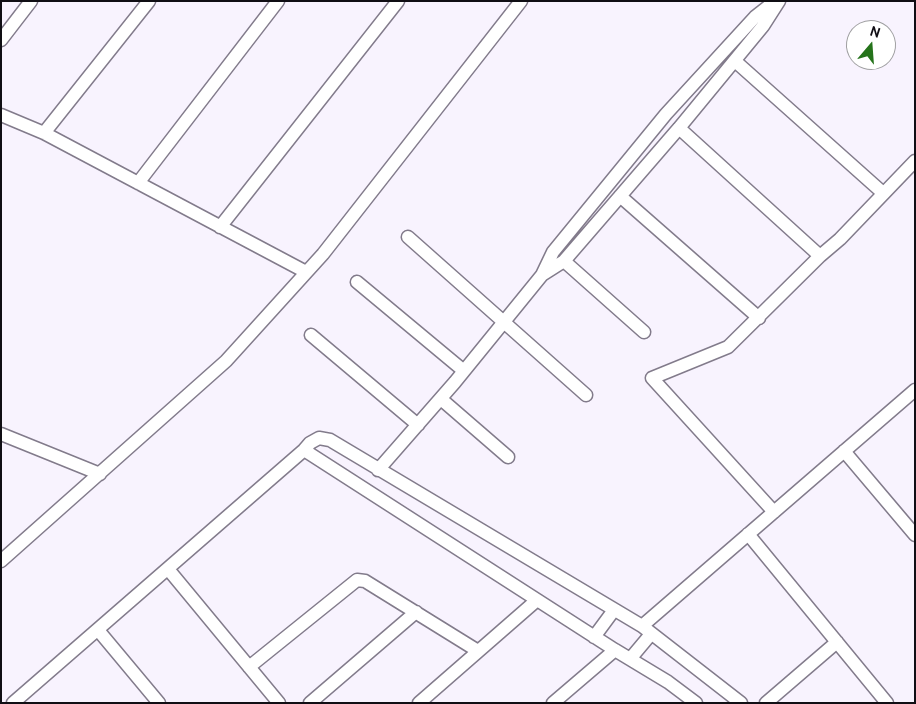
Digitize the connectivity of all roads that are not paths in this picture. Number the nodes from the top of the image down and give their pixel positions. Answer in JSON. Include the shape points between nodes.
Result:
{"nodes":[{"id":1,"x":31,"y":1,"type":"edge"},
{"id":2,"x":149,"y":1,"type":"edge"},
{"id":3,"x":278,"y":1,"type":"edge"},
{"id":4,"x":398,"y":1,"type":"edge"},
{"id":5,"x":521,"y":1,"type":"edge"},
{"id":6,"x":777,"y":1,"type":"edge"},
{"id":7,"x":1,"y":40,"type":"edge"},
{"id":8,"x":735,"y":60,"type":"junction"},
{"id":9,"x":1,"y":115,"type":"edge"},
{"id":10,"x":679,"y":128,"type":"junction"},
{"id":11,"x":44,"y":133,"type":"junction"},
{"id":12,"x":915,"y":161,"type":"edge"},
{"id":13,"x":138,"y":183,"type":"junction"},
{"id":14,"x":884,"y":194,"type":"junction"},
{"id":15,"x":620,"y":196,"type":"junction"},
{"id":16,"x":220,"y":227,"type":"junction"},
{"id":17,"x":408,"y":237,"type":"dead end"},
{"id":18,"x":820,"y":256,"type":"junction"},
{"id":19,"x":564,"y":261,"type":"junction"},
{"id":20,"x":306,"y":272,"type":"junction"},
{"id":21,"x":542,"y":275,"type":"junction"},
{"id":22,"x":357,"y":282,"type":"dead end"},
{"id":23,"x":759,"y":318,"type":"junction"},
{"id":24,"x":504,"y":322,"type":"junction"},
{"id":25,"x":644,"y":332,"type":"dead end"},
{"id":26,"x":311,"y":335,"type":"dead end"},
{"id":27,"x":464,"y":371,"type":"junction"},
{"id":28,"x":915,"y":390,"type":"edge"},
{"id":29,"x":586,"y":395,"type":"dead end"},
{"id":30,"x":441,"y":399,"type":"junction"},
{"id":31,"x":418,"y":425,"type":"junction"},
{"id":32,"x":1,"y":434,"type":"edge"},
{"id":33,"x":304,"y":450,"type":"junction"},
{"id":34,"x":844,"y":451,"type":"junction"},
{"id":35,"x":508,"y":457,"type":"dead end"},
{"id":36,"x":378,"y":470,"type":"junction"},
{"id":37,"x":100,"y":474,"type":"junction"},
{"id":38,"x":774,"y":512,"type":"junction"},
{"id":39,"x":748,"y":534,"type":"junction"},
{"id":40,"x":915,"y":534,"type":"edge"},
{"id":41,"x":1,"y":561,"type":"edge"},
{"id":42,"x":168,"y":569,"type":"junction"},
{"id":43,"x":537,"y":600,"type":"junction"},
{"id":44,"x":614,"y":610,"type":"junction"},
{"id":45,"x":416,"y":612,"type":"junction"},
{"id":46,"x":98,"y":630,"type":"junction"},
{"id":47,"x":647,"y":630,"type":"junction"},
{"id":48,"x":594,"y":637,"type":"junction"},
{"id":49,"x":837,"y":642,"type":"junction"},
{"id":50,"x":615,"y":650,"type":"junction"},
{"id":51,"x":478,"y":651,"type":"junction"},
{"id":52,"x":630,"y":659,"type":"junction"},
{"id":53,"x":249,"y":666,"type":"junction"},
{"id":54,"x":13,"y":703,"type":"edge"},
{"id":55,"x":159,"y":703,"type":"edge"},
{"id":56,"x":279,"y":703,"type":"edge"},
{"id":57,"x":310,"y":703,"type":"edge"},
{"id":58,"x":419,"y":703,"type":"edge"},
{"id":59,"x":552,"y":703,"type":"edge"},
{"id":60,"x":696,"y":703,"type":"edge"},
{"id":61,"x":741,"y":703,"type":"edge"},
{"id":62,"x":766,"y":703,"type":"edge"},
{"id":63,"x":887,"y":703,"type":"edge"}],
"edges":[{"from":1,"to":7,"type":"street"},
{"from":2,"to":11,"type":"street"},
{"from":3,"to":13,"type":"street"},
{"from":4,"to":16,"type":"street"},
{"from":5,"to":20,"type":"street"},
{"from":6,"to":8,"type":"street","via":[[763,26]]},
{"from":6,"to":21,"type":"street","via":[[755,17],[666,114],[553,252]]},
{"from":8,"to":10,"type":"street"},
{"from":8,"to":14,"type":"street"},
{"from":9,"to":11,"type":"street"},
{"from":10,"to":15,"type":"street"},
{"from":10,"to":18,"type":"street"},
{"from":11,"to":13,"type":"street"},
{"from":12,"to":14,"type":"street"},
{"from":13,"to":16,"type":"street"},
{"from":14,"to":18,"type":"street"},
{"from":15,"to":19,"type":"street"},
{"from":15,"to":23,"type":"street"},
{"from":16,"to":20,"type":"street"},
{"from":17,"to":24,"type":"street"},
{"from":18,"to":23,"type":"street"},
{"from":19,"to":21,"type":"street"},
{"from":19,"to":25,"type":"street"},
{"from":20,"to":37,"type":"street","via":[[226,361]]},
{"from":21,"to":24,"type":"street"},
{"from":22,"to":27,"type":"street"},
{"from":23,"to":38,"type":"street","via":[[728,347],[652,378]]},
{"from":24,"to":27,"type":"street"},
{"from":24,"to":29,"type":"street"},
{"from":26,"to":31,"type":"street"},
{"from":27,"to":30,"type":"street"},
{"from":28,"to":34,"type":"street"},
{"from":30,"to":31,"type":"street"},
{"from":30,"to":35,"type":"street"},
{"from":31,"to":36,"type":"street"},
{"from":32,"to":37,"type":"street"},
{"from":33,"to":36,"type":"street","via":[[319,438],[330,440]]},
{"from":33,"to":42,"type":"street"},
{"from":33,"to":43,"type":"street"},
{"from":34,"to":38,"type":"street"},
{"from":34,"to":40,"type":"street"},
{"from":36,"to":44,"type":"street"},
{"from":37,"to":41,"type":"street"},
{"from":38,"to":39,"type":"street"},
{"from":39,"to":47,"type":"street"},
{"from":39,"to":49,"type":"street"},
{"from":42,"to":46,"type":"street"},
{"from":42,"to":53,"type":"street"},
{"from":43,"to":48,"type":"street"},
{"from":43,"to":51,"type":"street"},
{"from":44,"to":47,"type":"street"},
{"from":44,"to":48,"type":"street"},
{"from":45,"to":51,"type":"street"},
{"from":45,"to":53,"type":"street","via":[[365,581],[358,580]]},
{"from":45,"to":57,"type":"street"},
{"from":46,"to":54,"type":"street"},
{"from":46,"to":55,"type":"street"},
{"from":47,"to":52,"type":"street"},
{"from":47,"to":61,"type":"street"},
{"from":48,"to":50,"type":"street"},
{"from":49,"to":62,"type":"street"},
{"from":49,"to":63,"type":"street"},
{"from":50,"to":52,"type":"street"},
{"from":50,"to":59,"type":"street"},
{"from":51,"to":58,"type":"street"},
{"from":52,"to":60,"type":"street"},
{"from":53,"to":56,"type":"street"}]}
